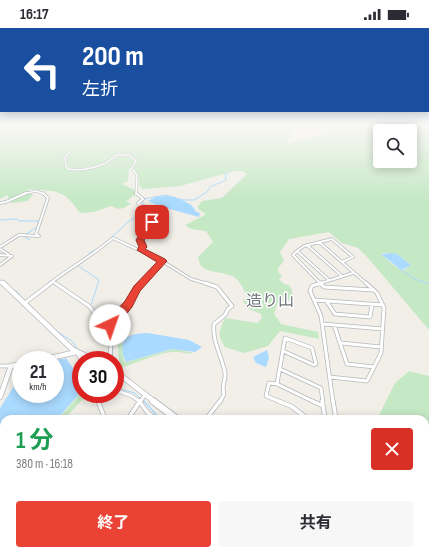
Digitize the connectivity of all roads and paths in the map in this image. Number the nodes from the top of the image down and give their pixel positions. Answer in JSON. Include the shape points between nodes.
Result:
{"nodes":[{"id":1,"x":71,"y":151,"type":"dead end"},
{"id":2,"x":0,"y":203,"type":"edge"},
{"id":3,"x":319,"y":242,"type":"junction"},
{"id":4,"x":307,"y":245,"type":"junction"},
{"id":5,"x":0,"y":248,"type":"edge"},
{"id":6,"x":141,"y":250,"type":"junction"},
{"id":7,"x":297,"y":251,"type":"junction"},
{"id":8,"x":8,"y":254,"type":"junction"},
{"id":9,"x":0,"y":255,"type":"edge"},
{"id":10,"x":162,"y":261,"type":"junction"},
{"id":11,"x":342,"y":262,"type":"junction"},
{"id":12,"x":0,"y":265,"type":"edge"},
{"id":13,"x":354,"y":273,"type":"junction"},
{"id":14,"x":342,"y":276,"type":"junction"},
{"id":15,"x":329,"y":280,"type":"junction"},
{"id":16,"x":0,"y":282,"type":"edge"},
{"id":17,"x":53,"y":282,"type":"junction"},
{"id":18,"x":321,"y":282,"type":"junction"},
{"id":19,"x":373,"y":290,"type":"junction"},
{"id":20,"x":314,"y":300,"type":"junction"},
{"id":21,"x":327,"y":301,"type":"junction"},
{"id":22,"x":26,"y":303,"type":"junction"},
{"id":23,"x":372,"y":305,"type":"junction"},
{"id":24,"x":383,"y":306,"type":"junction"},
{"id":25,"x":322,"y":324,"type":"junction"},
{"id":26,"x":111,"y":325,"type":"junction"},
{"id":27,"x":334,"y":325,"type":"junction"},
{"id":28,"x":383,"y":329,"type":"junction"},
{"id":29,"x":341,"y":343,"type":"junction"},
{"id":30,"x":381,"y":347,"type":"junction"},
{"id":31,"x":76,"y":351,"type":"edge"},
{"id":32,"x":110,"y":351,"type":"edge"},
{"id":33,"x":284,"y":351,"type":"junction"},
{"id":34,"x":0,"y":366,"type":"edge"},
{"id":35,"x":11,"y":366,"type":"joint"},
{"id":36,"x":374,"y":367,"type":"junction"},
{"id":37,"x":280,"y":369,"type":"junction"},
{"id":38,"x":330,"y":377,"type":"junction"},
{"id":39,"x":124,"y":381,"type":"edge"},
{"id":40,"x":277,"y":384,"type":"junction"},
{"id":41,"x":124,"y":393,"type":"edge"},
{"id":42,"x":0,"y":398,"type":"edge"},
{"id":43,"x":142,"y":398,"type":"junction"},
{"id":44,"x":99,"y":403,"type":"edge"},
{"id":45,"x":323,"y":406,"type":"junction"},
{"id":46,"x":104,"y":415,"type":"edge"},
{"id":47,"x":131,"y":415,"type":"edge"},
{"id":48,"x":151,"y":415,"type":"edge"},
{"id":49,"x":170,"y":415,"type":"edge"},
{"id":50,"x":209,"y":415,"type":"edge"},
{"id":51,"x":302,"y":415,"type":"edge"},
{"id":52,"x":324,"y":415,"type":"edge"},
{"id":53,"x":335,"y":415,"type":"edge"}],
"edges":[{"from":1,"to":6,"type":"street","via":[[65,156],[66,166],[76,171],[107,163],[119,154],[129,155],[136,162],[132,168],[137,176],[136,194],[143,198],[138,203],[154,218],[140,240],[143,247]]},
{"from":2,"to":5,"type":"street","via":[[36,191],[48,200],[36,234],[39,236],[17,236]]},
{"from":3,"to":4,"type":"street"},
{"from":3,"to":11,"type":"street"},
{"from":3,"to":11,"type":"street","via":[[332,239],[353,257]]},
{"from":4,"to":7,"type":"street"},
{"from":4,"to":14,"type":"street"},
{"from":5,"to":8,"type":"street"},
{"from":6,"to":10,"type":"street"},
{"from":6,"to":17,"type":"street","via":[[113,238]]},
{"from":7,"to":15,"type":"street"},
{"from":7,"to":18,"type":"street","via":[[293,255]]},
{"from":8,"to":9,"type":"street"},
{"from":8,"to":12,"type":"street","via":[[12,256]]},
{"from":10,"to":26,"type":"street","via":[[137,289]]},
{"from":10,"to":50,"type":"street","via":[[191,279],[216,287],[232,306],[217,321],[214,328],[215,346],[226,374],[222,388],[223,397]]},
{"from":11,"to":13,"type":"street"},
{"from":13,"to":14,"type":"street"},
{"from":13,"to":19,"type":"street"},
{"from":14,"to":15,"type":"street"},
{"from":15,"to":18,"type":"street"},
{"from":16,"to":22,"type":"main road"},
{"from":17,"to":22,"type":"street"},
{"from":17,"to":26,"type":"street","via":[[89,306],[98,318]]},
{"from":18,"to":19,"type":"street","via":[[324,287]]},
{"from":18,"to":20,"type":"street","via":[[312,286],[310,291]]},
{"from":19,"to":24,"type":"street","via":[[380,297]]},
{"from":20,"to":21,"type":"street"},
{"from":20,"to":25,"type":"street"},
{"from":21,"to":23,"type":"street"},
{"from":21,"to":23,"type":"street","via":[[335,314],[370,317]]},
{"from":22,"to":31,"type":"main road"},
{"from":23,"to":24,"type":"street"},
{"from":24,"to":28,"type":"street"},
{"from":25,"to":27,"type":"street"},
{"from":25,"to":38,"type":"street"},
{"from":26,"to":32,"type":"street","via":[[115,333],[111,340]]},
{"from":27,"to":28,"type":"street"},
{"from":27,"to":29,"type":"street"},
{"from":28,"to":30,"type":"street"},
{"from":29,"to":30,"type":"street"},
{"from":29,"to":36,"type":"street","via":[[347,364]]},
{"from":30,"to":36,"type":"street"},
{"from":33,"to":33,"type":"street","via":[[285,338],[312,348],[316,364]]},
{"from":33,"to":37,"type":"street"},
{"from":34,"to":35,"type":"street"},
{"from":35,"to":42,"type":"main road"},
{"from":36,"to":38,"type":"street","via":[[367,382]]},
{"from":37,"to":40,"type":"street"},
{"from":37,"to":45,"type":"street","via":[[321,388]]},
{"from":38,"to":53,"type":"street"},
{"from":39,"to":43,"type":"main road"},
{"from":40,"to":45,"type":"street"},
{"from":40,"to":51,"type":"street","via":[[269,383],[266,396],[290,406]]},
{"from":41,"to":43,"type":"street"},
{"from":43,"to":47,"type":"street"},
{"from":43,"to":48,"type":"street"},
{"from":43,"to":49,"type":"main road"},
{"from":44,"to":46,"type":"street"},
{"from":45,"to":52,"type":"street"}]}
